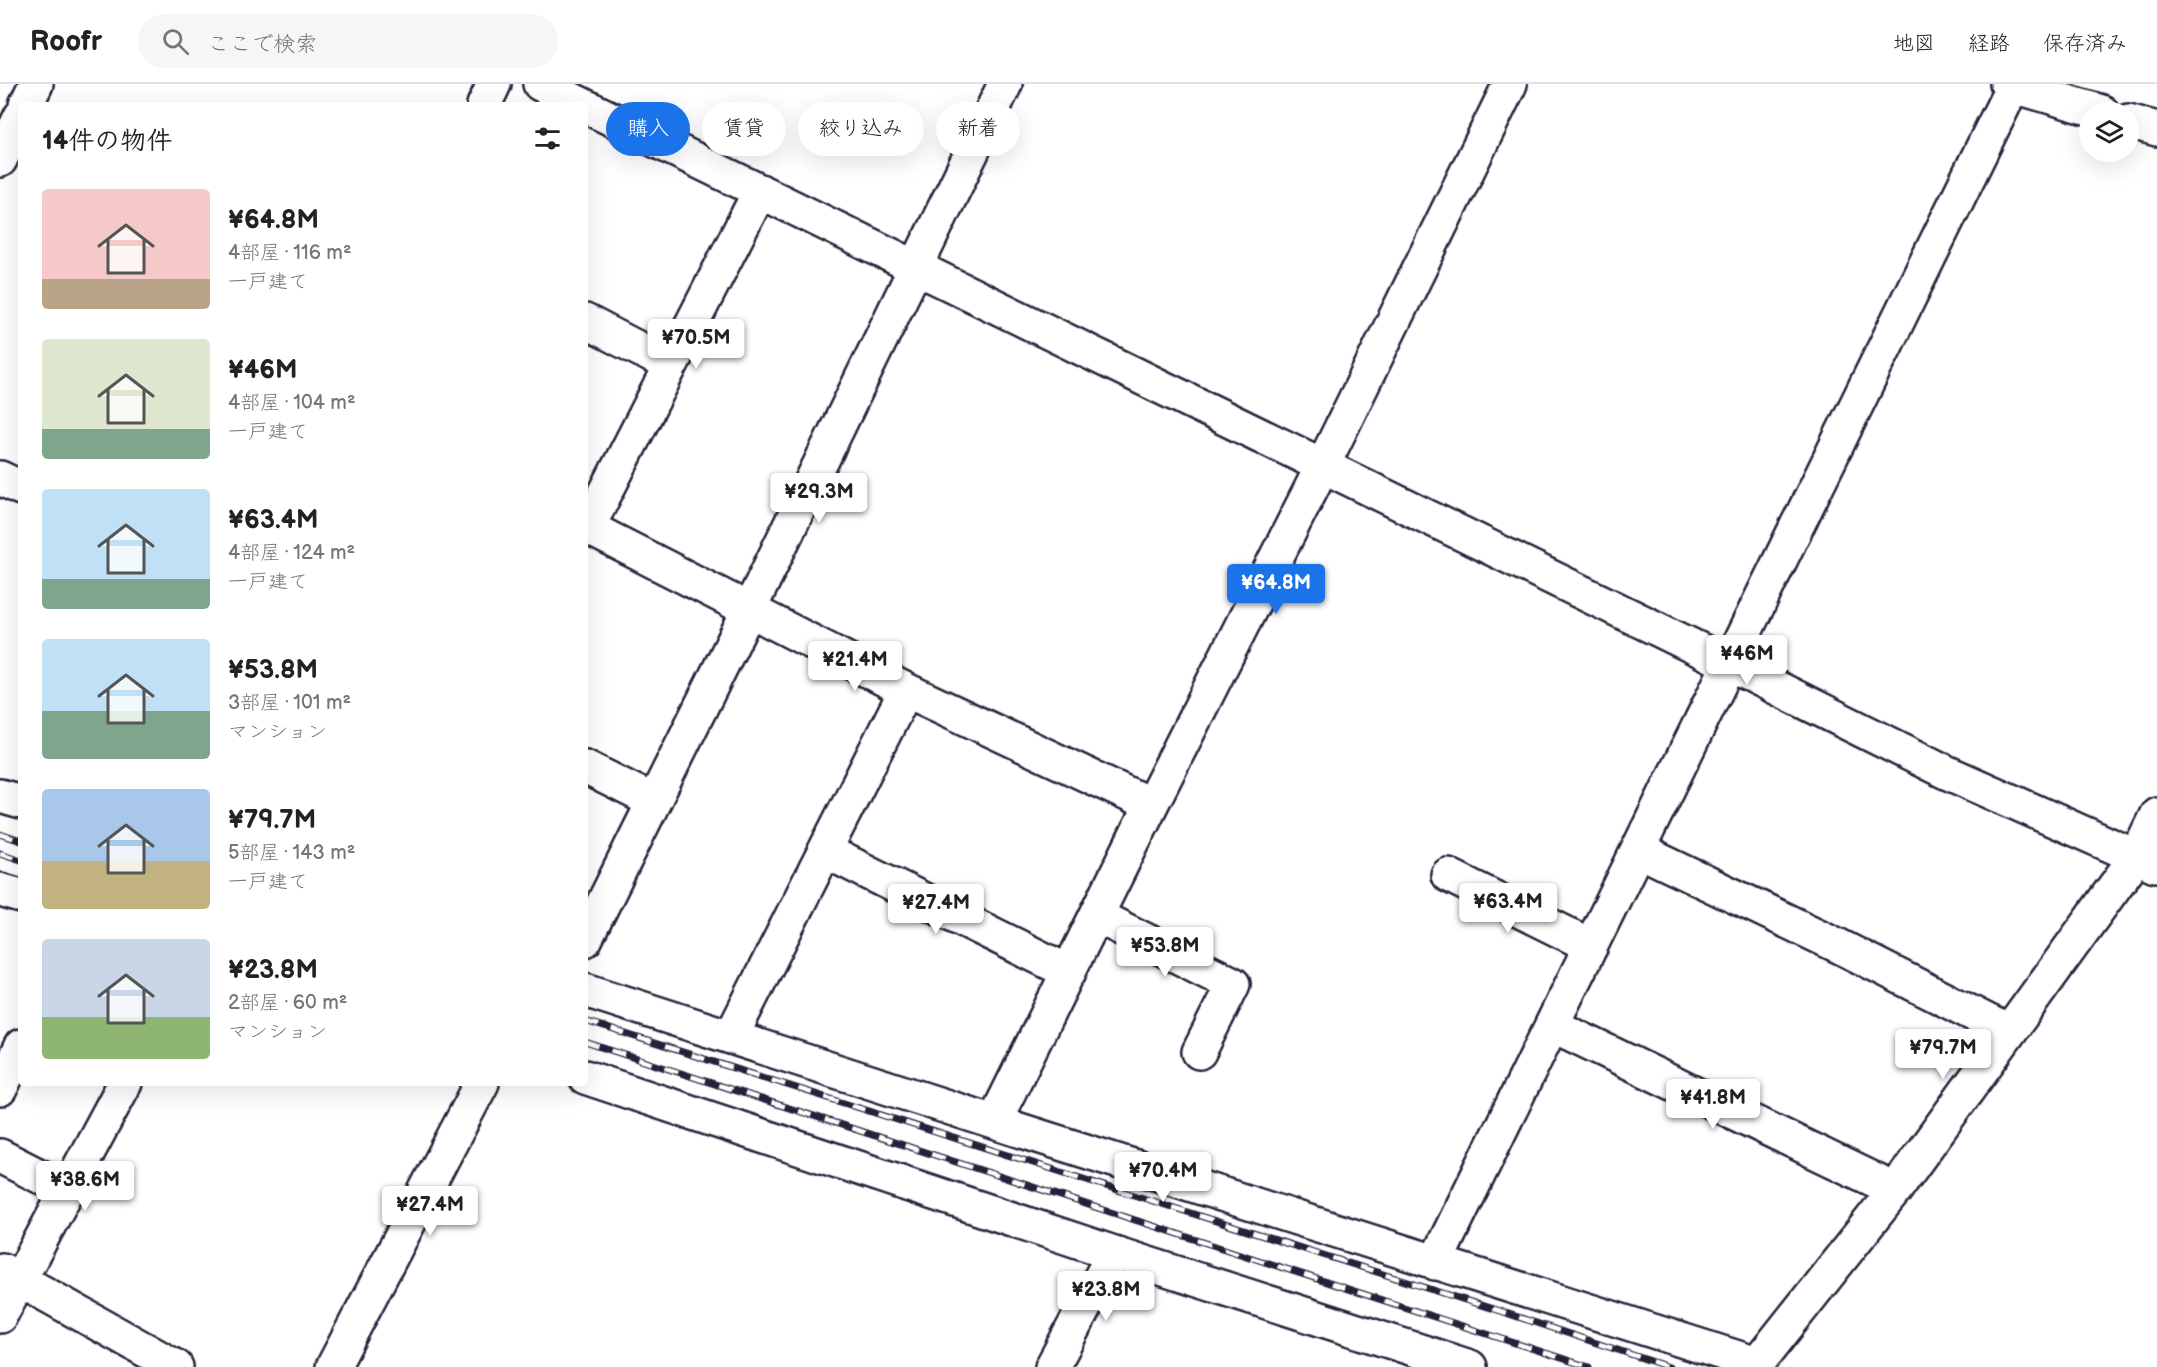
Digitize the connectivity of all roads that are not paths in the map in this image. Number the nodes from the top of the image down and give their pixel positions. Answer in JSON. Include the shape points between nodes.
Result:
{"nodes":[{"id":1,"x":36,"y":84,"type":"edge"},
{"id":2,"x":494,"y":84,"type":"edge"},
{"id":3,"x":540,"y":84,"type":"edge"},
{"id":4,"x":1005,"y":84,"type":"edge"},
{"id":5,"x":1510,"y":84,"type":"edge"},
{"id":6,"x":2010,"y":85,"type":"edge"},
{"id":7,"x":27,"y":102,"type":"edge"},
{"id":8,"x":485,"y":102,"type":"edge"},
{"id":9,"x":578,"y":102,"type":"edge"},
{"id":10,"x":2079,"y":105,"type":"edge"},
{"id":11,"x":588,"y":107,"type":"edge"},
{"id":12,"x":18,"y":122,"type":"edge"},
{"id":13,"x":2139,"y":124,"type":"edge"},
{"id":14,"x":2157,"y":129,"type":"edge"},
{"id":15,"x":0,"y":160,"type":"edge"},
{"id":16,"x":760,"y":191,"type":"junction"},
{"id":17,"x":916,"y":266,"type":"junction"},
{"id":18,"x":588,"y":323,"type":"edge"},
{"id":19,"x":670,"y":365,"type":"junction"},
{"id":20,"x":1323,"y":465,"type":"junction"},
{"id":21,"x":0,"y":478,"type":"edge"},
{"id":22,"x":18,"y":487,"type":"edge"},
{"id":23,"x":588,"y":523,"type":"edge"},
{"id":24,"x":588,"y":528,"type":"edge"},
{"id":25,"x":749,"y":610,"type":"junction"},
{"id":26,"x":1729,"y":664,"type":"junction"},
{"id":27,"x":906,"y":690,"type":"junction"},
{"id":28,"x":588,"y":768,"type":"edge"},
{"id":29,"x":0,"y":796,"type":"edge"},
{"id":30,"x":18,"y":801,"type":"edge"},
{"id":31,"x":653,"y":801,"type":"junction"},
{"id":32,"x":1151,"y":805,"type":"junction"},
{"id":33,"x":2157,"y":814,"type":"edge"},
{"id":34,"x":1638,"y":850,"type":"junction"},
{"id":35,"x":825,"y":851,"type":"junction"},
{"id":36,"x":2147,"y":861,"type":"edge"},
{"id":37,"x":1448,"y":876,"type":"dead end"},
{"id":38,"x":0,"y":890,"type":"edge"},
{"id":39,"x":18,"y":895,"type":"edge"},
{"id":40,"x":1097,"y":916,"type":"junction"},
{"id":41,"x":588,"y":934,"type":"edge"},
{"id":42,"x":1591,"y":946,"type":"junction"},
{"id":43,"x":1069,"y":972,"type":"junction"},
{"id":44,"x":588,"y":991,"type":"edge"},
{"id":45,"x":1552,"y":1025,"type":"junction"},
{"id":46,"x":2009,"y":1032,"type":"junction"},
{"id":47,"x":731,"y":1037,"type":"junction"},
{"id":48,"x":18,"y":1052,"type":"edge"},
{"id":49,"x":1199,"y":1052,"type":"dead end"},
{"id":50,"x":588,"y":1078,"type":"edge"},
{"id":51,"x":123,"y":1086,"type":"edge"},
{"id":52,"x":480,"y":1086,"type":"edge"},
{"id":53,"x":0,"y":1089,"type":"edge"},
{"id":54,"x":994,"y":1122,"type":"junction"},
{"id":55,"x":0,"y":1156,"type":"edge"},
{"id":56,"x":67,"y":1190,"type":"junction"},
{"id":57,"x":1895,"y":1190,"type":"junction"},
{"id":58,"x":1114,"y":1253,"type":"junction"},
{"id":59,"x":1435,"y":1263,"type":"junction"},
{"id":60,"x":10,"y":1274,"type":"edge"},
{"id":61,"x":0,"y":1316,"type":"edge"},
{"id":62,"x":176,"y":1367,"type":"edge"},
{"id":63,"x":333,"y":1367,"type":"edge"},
{"id":64,"x":1052,"y":1367,"type":"edge"},
{"id":65,"x":1470,"y":1367,"type":"edge"}],
"edges":[{"from":1,"to":7,"type":"street"},
{"from":2,"to":8,"type":"street"},
{"from":3,"to":9,"type":"street"},
{"from":4,"to":17,"type":"street"},
{"from":5,"to":20,"type":"street"},
{"from":6,"to":10,"type":"street"},
{"from":6,"to":26,"type":"street"},
{"from":11,"to":16,"type":"street"},
{"from":12,"to":15,"type":"street"},
{"from":13,"to":14,"type":"street"},
{"from":16,"to":17,"type":"street"},
{"from":16,"to":19,"type":"street"},
{"from":17,"to":20,"type":"street"},
{"from":17,"to":25,"type":"street"},
{"from":18,"to":19,"type":"street"},
{"from":19,"to":23,"type":"street"},
{"from":20,"to":26,"type":"street"},
{"from":20,"to":32,"type":"street"},
{"from":21,"to":22,"type":"street"},
{"from":24,"to":25,"type":"street"},
{"from":25,"to":27,"type":"street"},
{"from":25,"to":31,"type":"street"},
{"from":26,"to":34,"type":"street"},
{"from":26,"to":36,"type":"street","via":[[1946,772]]},
{"from":27,"to":32,"type":"street"},
{"from":27,"to":35,"type":"street"},
{"from":28,"to":31,"type":"street"},
{"from":29,"to":30,"type":"street"},
{"from":31,"to":41,"type":"street"},
{"from":32,"to":40,"type":"street"},
{"from":33,"to":36,"type":"street"},
{"from":34,"to":42,"type":"street"},
{"from":34,"to":46,"type":"street"},
{"from":35,"to":43,"type":"street"},
{"from":35,"to":47,"type":"street"},
{"from":36,"to":46,"type":"street"},
{"from":37,"to":42,"type":"street"},
{"from":38,"to":39,"type":"street"},
{"from":40,"to":43,"type":"street"},
{"from":40,"to":49,"type":"street","via":[[1233,984]]},
{"from":42,"to":45,"type":"street"},
{"from":43,"to":54,"type":"street"},
{"from":44,"to":47,"type":"street"},
{"from":45,"to":57,"type":"street"},
{"from":45,"to":59,"type":"street"},
{"from":46,"to":57,"type":"street"},
{"from":47,"to":54,"type":"street"},
{"from":48,"to":53,"type":"street"},
{"from":50,"to":58,"type":"street"},
{"from":51,"to":56,"type":"street"},
{"from":52,"to":63,"type":"street"},
{"from":54,"to":59,"type":"street"},
{"from":55,"to":56,"type":"street"},
{"from":56,"to":60,"type":"street"},
{"from":57,"to":59,"type":"street","via":[[1757,1364]]},
{"from":58,"to":64,"type":"street"},
{"from":58,"to":65,"type":"street"},
{"from":60,"to":61,"type":"street"},
{"from":60,"to":62,"type":"street"}]}
